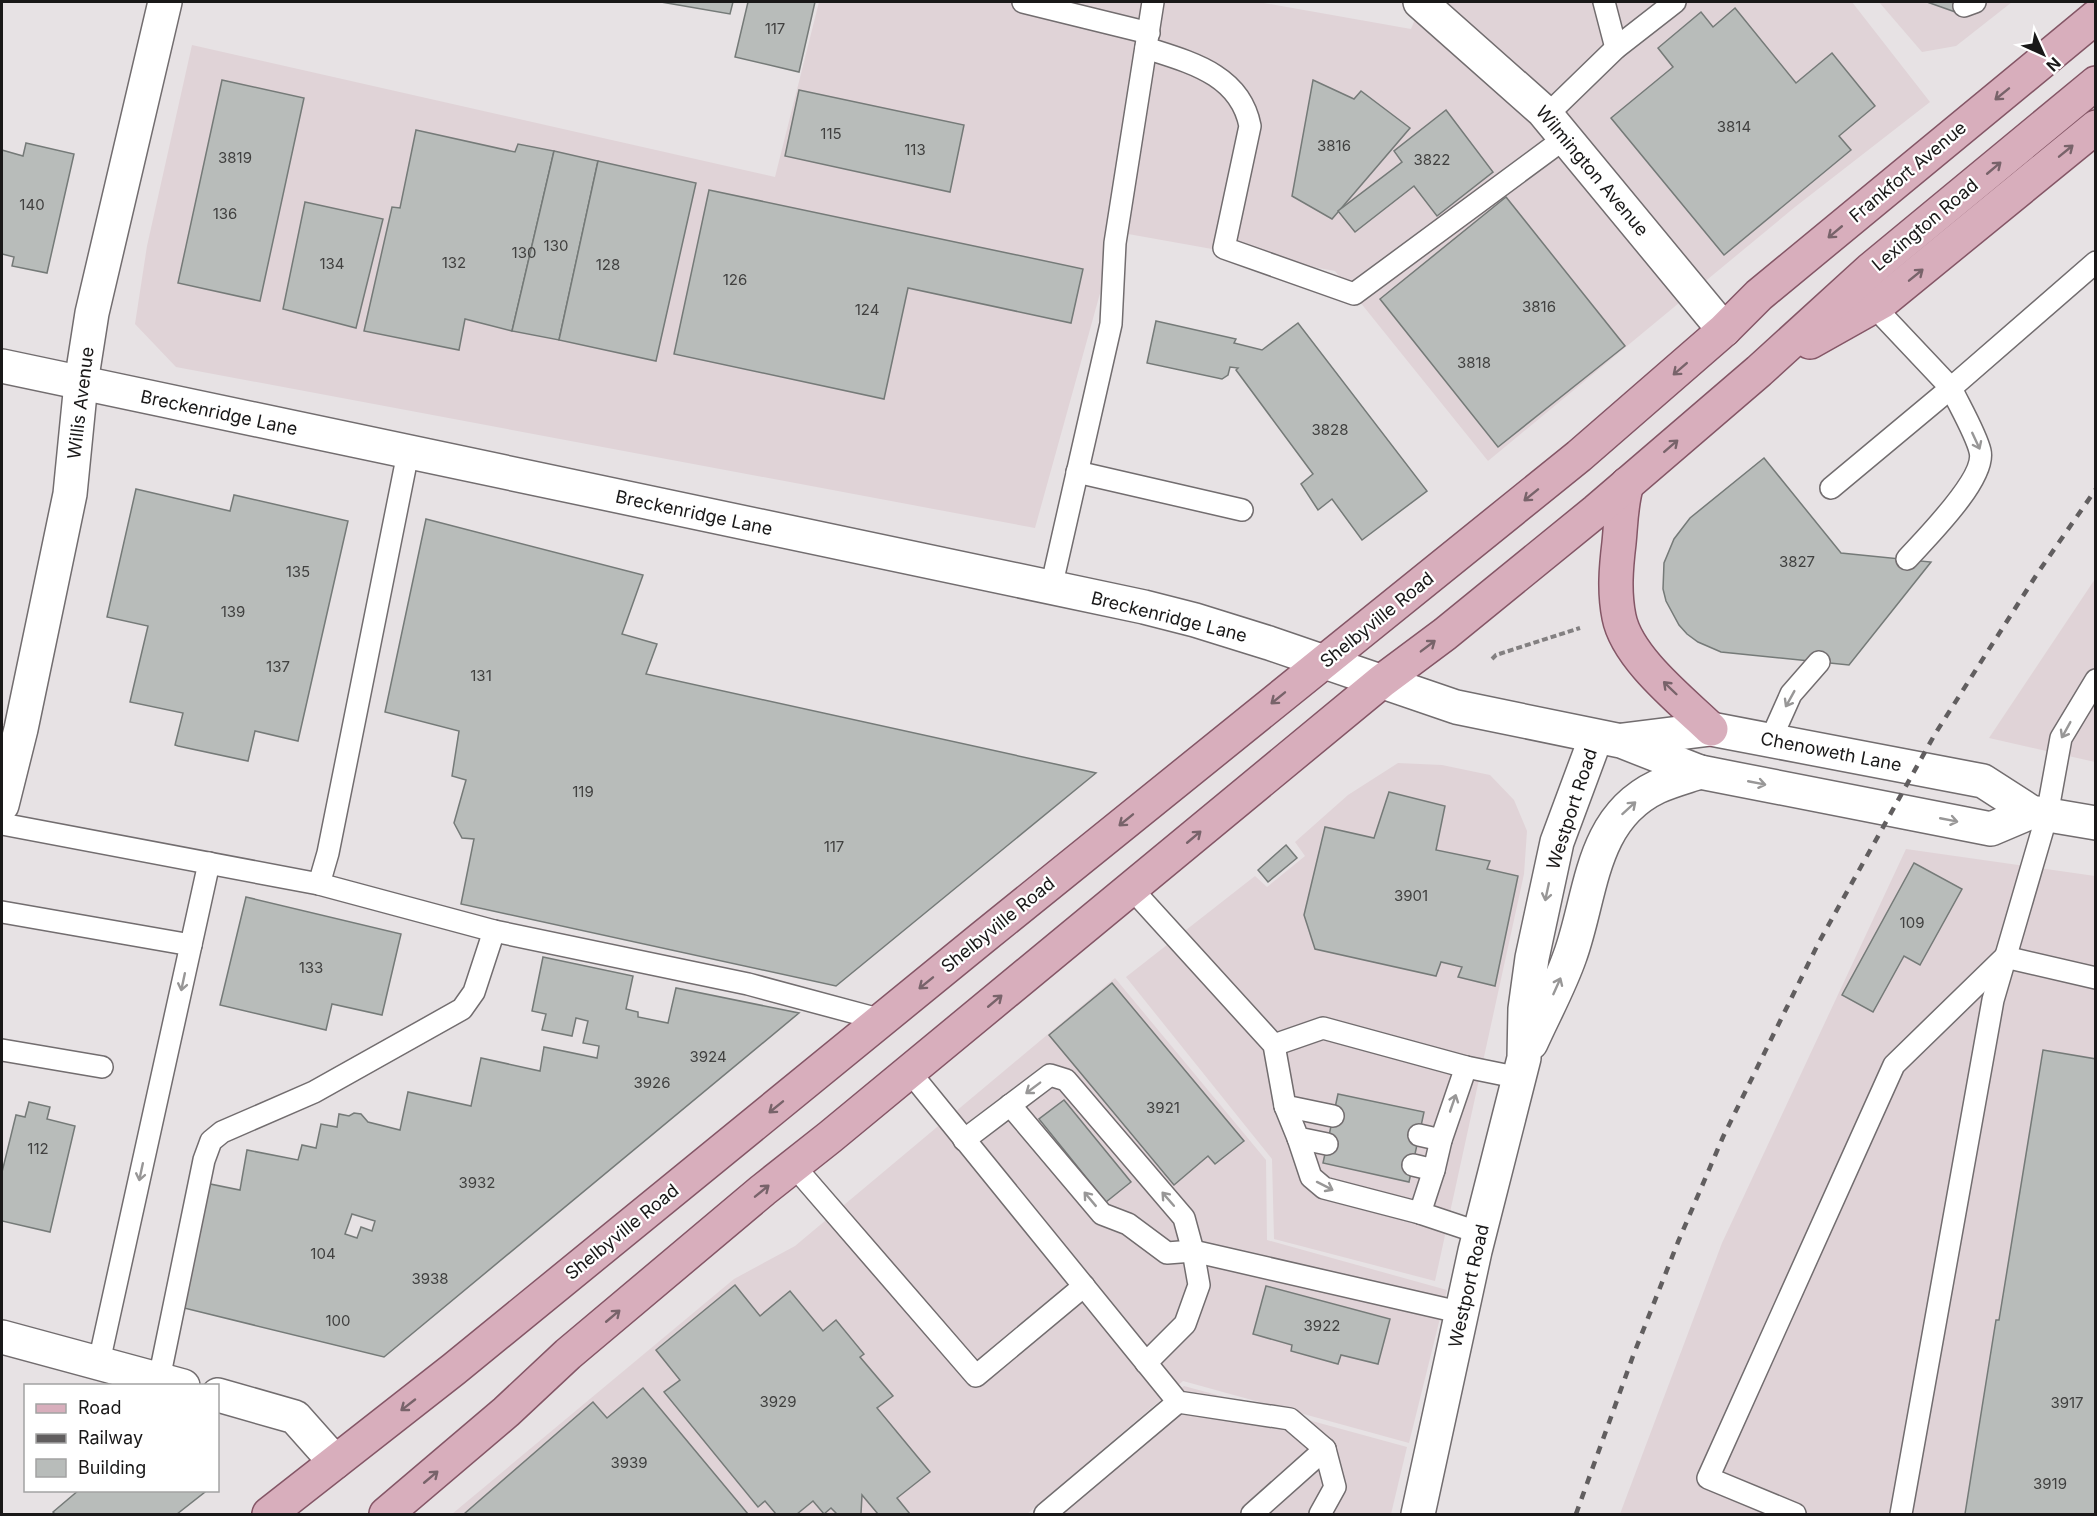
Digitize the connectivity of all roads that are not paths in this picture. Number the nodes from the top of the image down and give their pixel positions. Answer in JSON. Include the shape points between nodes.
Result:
{"nodes":[{"id":1,"x":165,"y":2,"type":"edge"},
{"id":2,"x":1023,"y":2,"type":"edge"},
{"id":3,"x":1153,"y":2,"type":"edge"},
{"id":4,"x":1420,"y":2,"type":"edge"},
{"id":5,"x":1604,"y":2,"type":"edge"},
{"id":6,"x":1675,"y":2,"type":"edge"},
{"id":7,"x":2096,"y":17,"type":"edge"},
{"id":8,"x":1147,"y":40,"type":"junction"},
{"id":9,"x":1616,"y":48,"type":"junction"},
{"id":10,"x":2096,"y":83,"type":"edge"},
{"id":11,"x":1556,"y":127,"type":"junction"},
{"id":12,"x":2096,"y":127,"type":"edge"},
{"id":13,"x":2096,"y":262,"type":"edge"},
{"id":14,"x":1864,"y":295,"type":"junction"},
{"id":15,"x":1724,"y":330,"type":"junction"},
{"id":16,"x":2,"y":366,"type":"edge"},
{"id":17,"x":81,"y":383,"type":"junction"},
{"id":18,"x":1951,"y":388,"type":"junction"},
{"id":19,"x":408,"y":453,"type":"junction"},
{"id":20,"x":1077,"y":472,"type":"junction"},
{"id":21,"x":1627,"y":484,"type":"junction"},
{"id":22,"x":1831,"y":488,"type":"dead end"},
{"id":23,"x":1242,"y":510,"type":"dead end"},
{"id":24,"x":1907,"y":559,"type":"dead end"},
{"id":25,"x":1051,"y":588,"type":"junction"},
{"id":26,"x":1324,"y":662,"type":"junction"},
{"id":27,"x":1819,"y":662,"type":"dead end"},
{"id":28,"x":2096,"y":680,"type":"edge"},
{"id":29,"x":1382,"y":681,"type":"junction"},
{"id":30,"x":1712,"y":729,"type":"junction"},
{"id":31,"x":1609,"y":739,"type":"junction"},
{"id":32,"x":1770,"y":741,"type":"junction"},
{"id":33,"x":1700,"y":772,"type":"junction"},
{"id":34,"x":2,"y":805,"type":"edge"},
{"id":35,"x":2039,"y":813,"type":"junction"},
{"id":36,"x":2096,"y":823,"type":"edge"},
{"id":37,"x":2,"y":824,"type":"edge"},
{"id":38,"x":209,"y":863,"type":"junction"},
{"id":39,"x":319,"y":884,"type":"junction"},
{"id":40,"x":1131,"y":888,"type":"junction"},
{"id":41,"x":2,"y":912,"type":"edge"},
{"id":42,"x":494,"y":931,"type":"junction"},
{"id":43,"x":191,"y":945,"type":"junction"},
{"id":44,"x":2005,"y":957,"type":"junction"},
{"id":45,"x":2096,"y":978,"type":"edge"},
{"id":46,"x":882,"y":1020,"type":"junction"},
{"id":47,"x":1274,"y":1045,"type":"junction"},
{"id":48,"x":2,"y":1050,"type":"edge"},
{"id":49,"x":102,"y":1067,"type":"dead end"},
{"id":50,"x":1466,"y":1067,"type":"junction"},
{"id":51,"x":1522,"y":1068,"type":"junction"},
{"id":52,"x":909,"y":1071,"type":"junction"},
{"id":53,"x":1010,"y":1105,"type":"junction"},
{"id":54,"x":1285,"y":1106,"type":"junction"},
{"id":55,"x":1333,"y":1116,"type":"dead end"},
{"id":56,"x":1419,"y":1135,"type":"dead end"},
{"id":57,"x":1298,"y":1137,"type":"junction"},
{"id":58,"x":964,"y":1140,"type":"junction"},
{"id":59,"x":1441,"y":1140,"type":"junction"},
{"id":60,"x":1327,"y":1144,"type":"dead end"},
{"id":61,"x":1413,"y":1165,"type":"dead end"},
{"id":62,"x":794,"y":1166,"type":"junction"},
{"id":63,"x":1434,"y":1170,"type":"junction"},
{"id":64,"x":1420,"y":1214,"type":"junction"},
{"id":65,"x":1480,"y":1233,"type":"junction"},
{"id":66,"x":1193,"y":1251,"type":"junction"},
{"id":67,"x":1084,"y":1286,"type":"junction"},
{"id":68,"x":1462,"y":1313,"type":"junction"},
{"id":69,"x":2,"y":1337,"type":"edge"},
{"id":70,"x":99,"y":1362,"type":"junction"},
{"id":71,"x":1146,"y":1363,"type":"junction"},
{"id":72,"x":171,"y":1382,"type":"edge"},
{"id":73,"x":219,"y":1395,"type":"edge"},
{"id":74,"x":1178,"y":1402,"type":"junction"},
{"id":75,"x":1325,"y":1449,"type":"junction"},
{"id":76,"x":335,"y":1462,"type":"junction"},
{"id":77,"x":268,"y":1515,"type":"edge"},
{"id":78,"x":386,"y":1515,"type":"edge"},
{"id":79,"x":1045,"y":1515,"type":"edge"},
{"id":80,"x":1252,"y":1515,"type":"edge"},
{"id":81,"x":1320,"y":1515,"type":"edge"},
{"id":82,"x":1418,"y":1515,"type":"edge"},
{"id":83,"x":1796,"y":1515,"type":"edge"},
{"id":84,"x":1901,"y":1515,"type":"edge"}],
"edges":[{"from":1,"to":17,"type":"main road","name":"Willis Avenue","via":[[93,313]]},
{"from":2,"to":8,"type":"lane"},
{"from":3,"to":8,"type":"lane"},
{"from":4,"to":11,"type":"main road","name":"Wilmington Avenue"},
{"from":5,"to":9,"type":"lane"},
{"from":6,"to":9,"type":"lane"},
{"from":7,"to":15,"type":"main road","name":"Frankfort Avenue","one_way":true,"via":[[1768,288]]},
{"from":8,"to":11,"type":"lane","via":[[1215,75],[1236,92],[1247,111],[1250,126],[1224,248],[1354,294]]},
{"from":8,"to":20,"type":"lane","via":[[1115,243],[1110,324]]},
{"from":9,"to":11,"type":"lane"},
{"from":14,"to":10,"type":"main road","name":"Lexington Road","one_way":true},
{"from":11,"to":15,"type":"main road","name":"Wilmington Avenue"},
{"from":14,"to":12,"type":"main road","one_way":true,"via":[[1883,302]]},
{"from":13,"to":18,"type":"lane"},
{"from":14,"to":18,"type":"lane"},
{"from":21,"to":14,"type":"main road","one_way":true,"via":[[1759,371]]},
{"from":15,"to":26,"type":"main road","name":"Shelbyville Road","one_way":true,"via":[[1579,456]]},
{"from":16,"to":17,"type":"main road","name":"Breckenridge Lane"},
{"from":17,"to":19,"type":"main road","name":"Breckenridge Lane"},
{"from":17,"to":34,"type":"main road","name":"Willis Avenue","via":[[70,494]]},
{"from":18,"to":22,"type":"lane"},
{"from":18,"to":24,"type":"lane","one_way":true,"via":[[1981,452],[1978,470],[1969,487]]},
{"from":19,"to":25,"type":"main road","name":"Breckenridge Lane"},
{"from":19,"to":39,"type":"lane"},
{"from":20,"to":23,"type":"lane"},
{"from":20,"to":25,"type":"lane"},
{"from":29,"to":21,"type":"main road","one_way":true},
{"from":30,"to":21,"type":"main road","one_way":true,"via":[[1647,666],[1631,646],[1619,618],[1615,576]]},
{"from":25,"to":26,"type":"main road","name":"Breckenridge Lane","via":[[1195,620]]},
{"from":26,"to":29,"type":"main road","name":"Breckenridge Lane"},
{"from":26,"to":46,"type":"main road","name":"Shelbyville Road","one_way":true},
{"from":27,"to":32,"type":"lane","one_way":true,"via":[[1791,694]]},
{"from":28,"to":35,"type":"lane","one_way":true,"via":[[2061,738]]},
{"from":29,"to":31,"type":"main road","name":"Chenoweth Lane","via":[[1456,707]]},
{"from":40,"to":29,"type":"main road","one_way":true},
{"from":30,"to":31,"type":"main road","name":"Chenoweth Lane"},
{"from":30,"to":32,"type":"main road","name":"Chenoweth Lane"},
{"from":31,"to":33,"type":"main road","name":"Chenoweth Lane"},
{"from":31,"to":51,"type":"main road","name":"Westport Road","one_way":true,"via":[[1557,842],[1532,958]]},
{"from":32,"to":35,"type":"main road","name":"Chenoweth Lane","via":[[1983,781]]},
{"from":33,"to":35,"type":"main road","name":"Chenoweth Lane","one_way":true,"via":[[1991,829]]},
{"from":51,"to":33,"type":"main road","name":"Westport Road","one_way":true,"via":[[1570,956],[1608,832],[1635,802],[1655,788]]},
{"from":35,"to":36,"type":"main road","name":"Chenoweth Lane"},
{"from":35,"to":44,"type":"lane"},
{"from":37,"to":38,"type":"lane"},
{"from":38,"to":39,"type":"lane"},
{"from":38,"to":43,"type":"lane"},
{"from":39,"to":42,"type":"lane"},
{"from":40,"to":47,"type":"lane"},
{"from":52,"to":40,"type":"main road","one_way":true},
{"from":41,"to":43,"type":"lane"},
{"from":42,"to":46,"type":"lane","via":[[748,984]]},
{"from":42,"to":72,"type":"lane","via":[[474,992],[462,1009],[314,1092],[222,1132],[211,1141],[204,1160]]},
{"from":43,"to":70,"type":"lane","one_way":true},
{"from":44,"to":45,"type":"lane"},
{"from":44,"to":83,"type":"lane","via":[[1894,1065],[1707,1478]]},
{"from":44,"to":84,"type":"lane","via":[[1993,1000]]},
{"from":46,"to":76,"type":"main road","name":"Shelbyville Road","one_way":true},
{"from":47,"to":50,"type":"lane","via":[[1323,1028]]},
{"from":47,"to":54,"type":"lane"},
{"from":48,"to":49,"type":"lane"},
{"from":50,"to":51,"type":"lane"},
{"from":59,"to":50,"type":"lane","one_way":true},
{"from":51,"to":65,"type":"main road","name":"Westport Road"},
{"from":52,"to":58,"type":"lane"},
{"from":52,"to":62,"type":"main road"},
{"from":53,"to":58,"type":"lane"},
{"from":66,"to":53,"type":"lane","one_way":true,"via":[[1167,1253],[1128,1224],[1102,1214]]},
{"from":66,"to":53,"type":"lane","one_way":true,"via":[[1184,1218],[1066,1080],[1050,1075]]},
{"from":54,"to":55,"type":"lane"},
{"from":54,"to":57,"type":"lane"},
{"from":56,"to":59,"type":"lane"},
{"from":57,"to":60,"type":"lane"},
{"from":57,"to":64,"type":"lane","one_way":true,"via":[[1311,1177],[1324,1188]]},
{"from":58,"to":67,"type":"lane"},
{"from":59,"to":63,"type":"lane"},
{"from":61,"to":63,"type":"lane"},
{"from":62,"to":67,"type":"lane","via":[[976,1376]]},
{"from":78,"to":62,"type":"main road","one_way":true,"via":[[507,1412],[568,1353]]},
{"from":63,"to":64,"type":"lane"},
{"from":64,"to":65,"type":"lane"},
{"from":65,"to":68,"type":"main road","name":"Westport Road"},
{"from":66,"to":68,"type":"lane"},
{"from":66,"to":71,"type":"lane","via":[[1199,1285],[1185,1324]]},
{"from":67,"to":71,"type":"lane"},
{"from":68,"to":82,"type":"main road","name":"Westport Road"},
{"from":69,"to":70,"type":"main road"},
{"from":70,"to":72,"type":"main road"},
{"from":71,"to":74,"type":"lane"},
{"from":73,"to":76,"type":"main road","via":[[294,1418]]},
{"from":74,"to":75,"type":"lane","via":[[1290,1419]]},
{"from":74,"to":79,"type":"lane"},
{"from":75,"to":80,"type":"lane"},
{"from":75,"to":81,"type":"lane","via":[[1335,1486]]},
{"from":76,"to":77,"type":"main road","name":"Shelbyville Road"}]}
